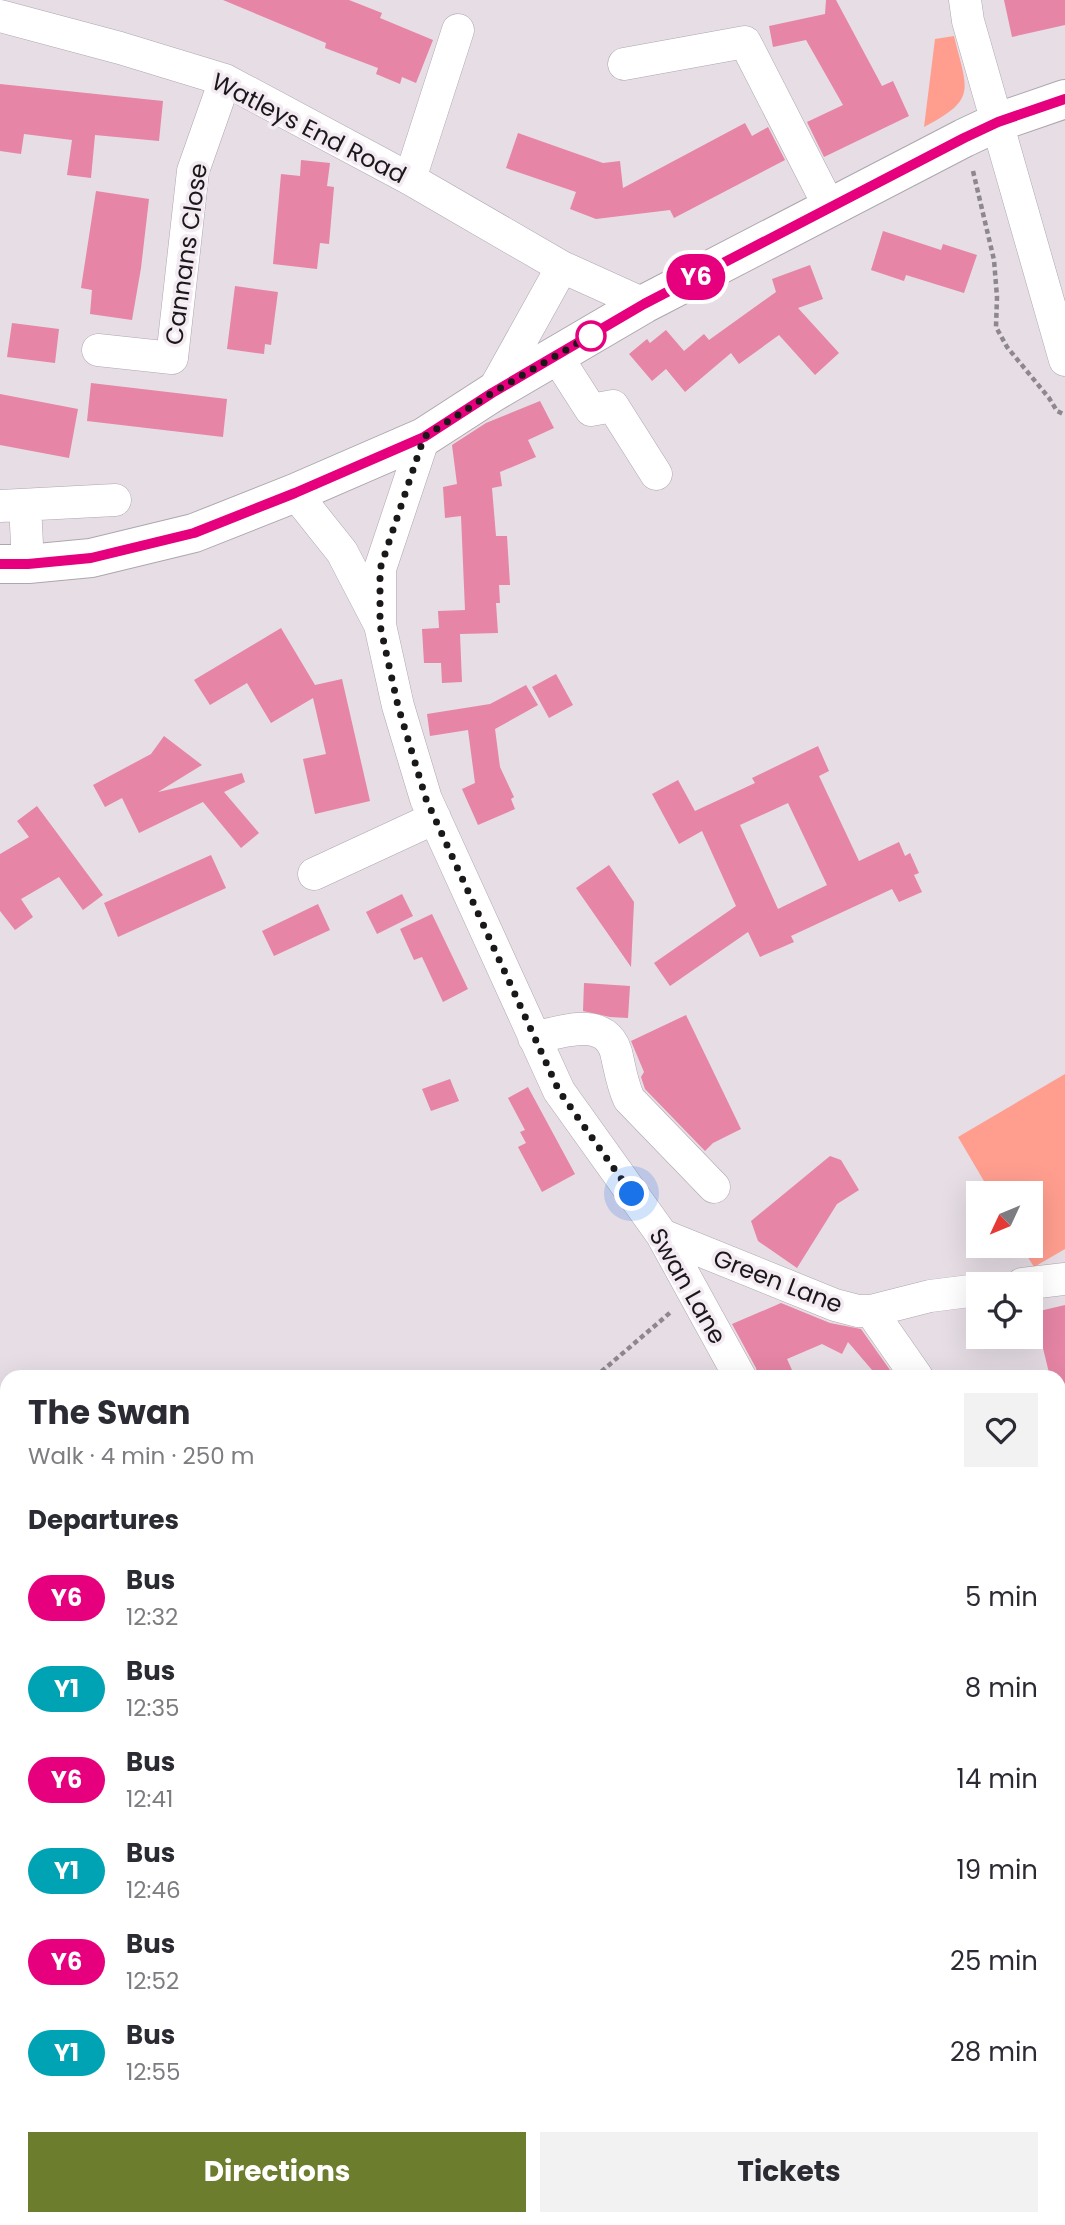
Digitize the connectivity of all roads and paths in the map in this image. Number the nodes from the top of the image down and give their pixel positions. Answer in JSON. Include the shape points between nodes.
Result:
{"nodes":[{"id":1,"x":965,"y":0,"type":"edge"},
{"id":2,"x":0,"y":16,"type":"edge"},
{"id":3,"x":458,"y":30,"type":"dead end"},
{"id":4,"x":624,"y":64,"type":"dead end"},
{"id":5,"x":226,"y":80,"type":"junction"},
{"id":6,"x":1065,"y":99,"type":"edge"},
{"id":7,"x":981,"y":130,"type":"junction"},
{"id":8,"x":410,"y":179,"type":"junction"},
{"id":9,"x":830,"y":206,"type":"junction"},
{"id":10,"x":562,"y":267,"type":"junction"},
{"id":11,"x":644,"y":304,"type":"junction"},
{"id":12,"x":98,"y":350,"type":"dead end"},
{"id":13,"x":557,"y":357,"type":"junction"},
{"id":14,"x":1065,"y":360,"type":"edge"},
{"id":15,"x":492,"y":393,"type":"junction"},
{"id":16,"x":1065,"y":415,"type":"edge"},
{"id":17,"x":424,"y":437,"type":"junction"},
{"id":18,"x":656,"y":474,"type":"dead end"},
{"id":19,"x":295,"y":493,"type":"junction"},
{"id":20,"x":115,"y":500,"type":"dead end"},
{"id":21,"x":13,"y":506,"type":"edge"},
{"id":22,"x":14,"y":564,"type":"edge"},
{"id":23,"x":380,"y":625,"type":"junction"},
{"id":24,"x":435,"y":818,"type":"junction"},
{"id":25,"x":314,"y":874,"type":"dead end"},
{"id":26,"x":534,"y":1038,"type":"junction"},
{"id":27,"x":714,"y":1187,"type":"dead end"},
{"id":28,"x":662,"y":1235,"type":"junction"},
{"id":29,"x":1065,"y":1279,"type":"edge"},
{"id":30,"x":1043,"y":1282,"type":"edge"},
{"id":31,"x":694,"y":1292,"type":"junction"},
{"id":32,"x":966,"y":1292,"type":"edge"},
{"id":33,"x":871,"y":1311,"type":"junction"},
{"id":34,"x":603,"y":1370,"type":"edge"},
{"id":35,"x":736,"y":1370,"type":"edge"},
{"id":36,"x":912,"y":1370,"type":"edge"}],
"edges":[{"from":1,"to":7,"type":"street"},
{"from":2,"to":5,"type":"street","name":"Watleys End Road"},
{"from":3,"to":8,"type":"street"},
{"from":4,"to":9,"type":"street","via":[[745,42]]},
{"from":5,"to":8,"type":"street","name":"Watleys End Road"},
{"from":5,"to":12,"type":"street","name":"Cannans Close","via":[[193,171],[172,358]]},
{"from":6,"to":7,"type":"main road"},
{"from":7,"to":9,"type":"main road"},
{"from":7,"to":14,"type":"street","via":[[1033,254]]},
{"from":7,"to":16,"type":"path","via":[[995,260],[996,327],[1057,411]]},
{"from":8,"to":10,"type":"street","name":"Watleys End Road"},
{"from":9,"to":11,"type":"main road"},
{"from":10,"to":11,"type":"street","name":"Watleys End Road"},
{"from":10,"to":15,"type":"street"},
{"from":11,"to":13,"type":"main road"},
{"from":13,"to":15,"type":"main road"},
{"from":13,"to":18,"type":"street","via":[[591,410],[613,406]]},
{"from":15,"to":17,"type":"main road"},
{"from":17,"to":19,"type":"main road"},
{"from":17,"to":23,"type":"street","name":"Swan Lane","via":[[380,569]]},
{"from":19,"to":22,"type":"main road","via":[[194,533],[91,558]]},
{"from":19,"to":23,"type":"street","name":"Swan Lane","via":[[342,552]]},
{"from":20,"to":21,"type":"street"},
{"from":21,"to":22,"type":"street"},
{"from":23,"to":24,"type":"street","name":"Swan Lane","via":[[398,706]]},
{"from":24,"to":25,"type":"street"},
{"from":24,"to":26,"type":"street","name":"Swan Lane"},
{"from":26,"to":27,"type":"street","via":[[576,1028],[603,1033],[615,1048],[629,1099]]},
{"from":26,"to":28,"type":"street","name":"Swan Lane","via":[[559,1091]]},
{"from":28,"to":31,"type":"street","name":"Swan Lane"},
{"from":28,"to":33,"type":"street","name":"Green Lane","via":[[835,1305]]},
{"from":29,"to":30,"type":"street"},
{"from":31,"to":34,"type":"path"},
{"from":31,"to":35,"type":"street","name":"Swan Lane"},
{"from":32,"to":33,"type":"street","name":"Green Lane"},
{"from":33,"to":36,"type":"street"}]}
